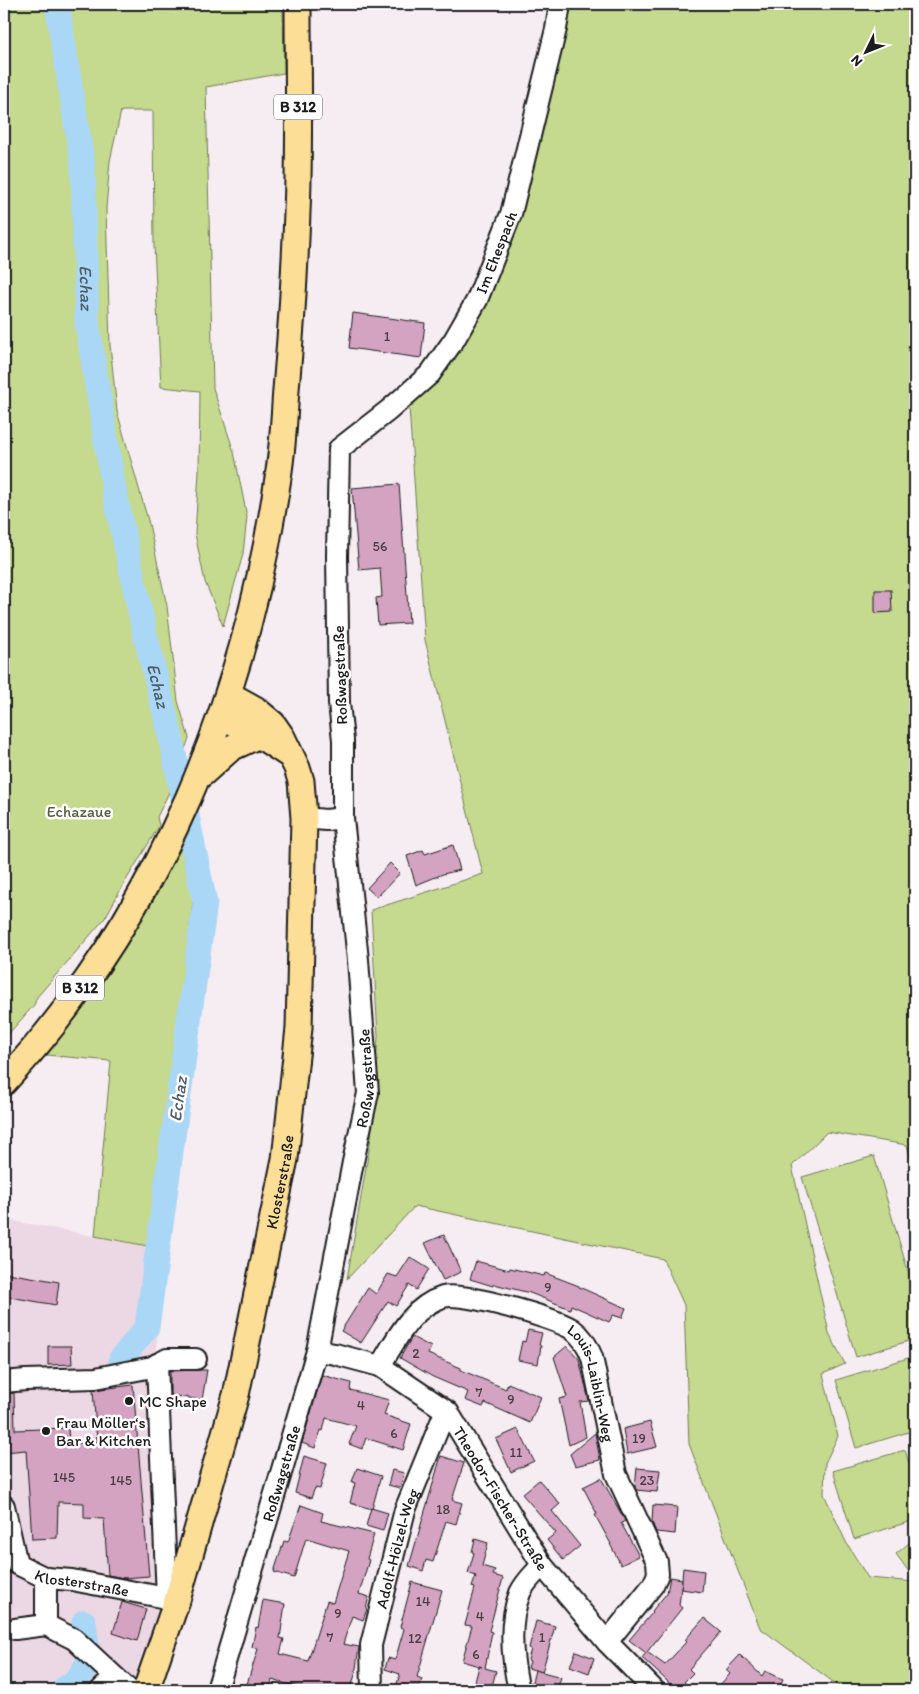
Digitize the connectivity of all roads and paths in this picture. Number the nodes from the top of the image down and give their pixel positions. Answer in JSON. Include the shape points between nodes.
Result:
{"nodes":[{"id":1,"x":298,"y":4,"type":"edge"},
{"id":2,"x":560,"y":4,"type":"edge"},
{"id":3,"x":339,"y":449,"type":"joint"},
{"id":4,"x":225,"y":705,"type":"junction"},
{"id":5,"x":259,"y":735,"type":"junction"},
{"id":6,"x":290,"y":755,"type":"junction"},
{"id":7,"x":195,"y":785,"type":"junction"},
{"id":8,"x":304,"y":818,"type":"junction"},
{"id":9,"x":343,"y":818,"type":"junction"},
{"id":10,"x":4,"y":1082,"type":"edge"},
{"id":11,"x":317,"y":1352,"type":"junction"},
{"id":12,"x":196,"y":1359,"type":"dead end"},
{"id":13,"x":157,"y":1364,"type":"junction"},
{"id":14,"x":380,"y":1366,"type":"junction"},
{"id":15,"x":4,"y":1382,"type":"edge"},
{"id":16,"x":448,"y":1412,"type":"junction"},
{"id":17,"x":4,"y":1506,"type":"edge"},
{"id":18,"x":542,"y":1565,"type":"junction"},
{"id":19,"x":46,"y":1578,"type":"junction"},
{"id":20,"x":172,"y":1599,"type":"junction"},
{"id":21,"x":46,"y":1625,"type":"junction"},
{"id":22,"x":15,"y":1629,"type":"dead end"},
{"id":23,"x":607,"y":1642,"type":"junction"},
{"id":24,"x":108,"y":1683,"type":"edge"},
{"id":25,"x":129,"y":1690,"type":"edge"},
{"id":26,"x":146,"y":1690,"type":"edge"},
{"id":27,"x":217,"y":1690,"type":"edge"},
{"id":28,"x":372,"y":1690,"type":"edge"},
{"id":29,"x":519,"y":1690,"type":"edge"},
{"id":30,"x":654,"y":1690,"type":"edge"}],
"edges":[{"from":1,"to":4,"type":"main road","number":"B 312","via":[[297,220],[279,469],[254,604]]},
{"from":2,"to":3,"type":"street","name":"Im Ehespach","via":[[510,214],[477,300],[430,374]]},
{"from":3,"to":9,"type":"street","name":"Roßwagstraße","via":[[337,556]]},
{"from":4,"to":5,"type":"main road"},
{"from":4,"to":6,"type":"main road","name":"Klosterstraße","via":[[243,701],[263,714],[282,737]]},
{"from":4,"to":7,"type":"main road","number":"B 312"},
{"from":5,"to":6,"type":"main road"},
{"from":5,"to":7,"type":"main road","via":[[231,748]]},
{"from":6,"to":8,"type":"main road","name":"Klosterstraße","via":[[301,781]]},
{"from":7,"to":10,"type":"main road","number":"B 312","via":[[146,886],[107,948],[66,1007]]},
{"from":8,"to":9,"type":"street"},
{"from":8,"to":20,"type":"main road","name":"Klosterstraße","via":[[299,1028],[285,1159],[236,1395]]},
{"from":9,"to":11,"type":"street","name":"Roßwagstraße","via":[[368,1093]]},
{"from":11,"to":14,"type":"street","name":"Theodor-Fischer-Straße"},
{"from":11,"to":27,"type":"street","name":"Roßwagstraße"},
{"from":12,"to":13,"type":"street","via":[[167,1359]]},
{"from":13,"to":15,"type":"street","via":[[49,1383]]},
{"from":13,"to":20,"type":"street"},
{"from":14,"to":16,"type":"street","name":"Theodor-Fischer-Straße"},
{"from":14,"to":23,"type":"street","name":"Louis-Laiblin-Weg","via":[[410,1319],[444,1296],[523,1311],[566,1326],[582,1337],[592,1356],[616,1474],[657,1562],[658,1574],[653,1585]]},
{"from":16,"to":18,"type":"street","name":"Theodor-Fischer-Straße"},
{"from":16,"to":28,"type":"street","name":"Adolf-Hölzel-Weg","via":[[405,1510],[371,1645]]},
{"from":17,"to":19,"type":"street","name":"Klosterstraße","via":[[17,1564]]},
{"from":18,"to":23,"type":"street","name":"Theodor-Fischer-Straße"},
{"from":18,"to":29,"type":"street","via":[[521,1592],[514,1621],[513,1665]]},
{"from":19,"to":20,"type":"street","name":"Klosterstraße"},
{"from":19,"to":21,"type":"street"},
{"from":20,"to":26,"type":"main road","name":"Klosterstraße"},
{"from":21,"to":22,"type":"street"},
{"from":21,"to":24,"type":"street","via":[[74,1639],[98,1660]]},
{"from":23,"to":30,"type":"street","name":"Theodor-Fischer-Straße"},
{"from":24,"to":25,"type":"street"}]}
